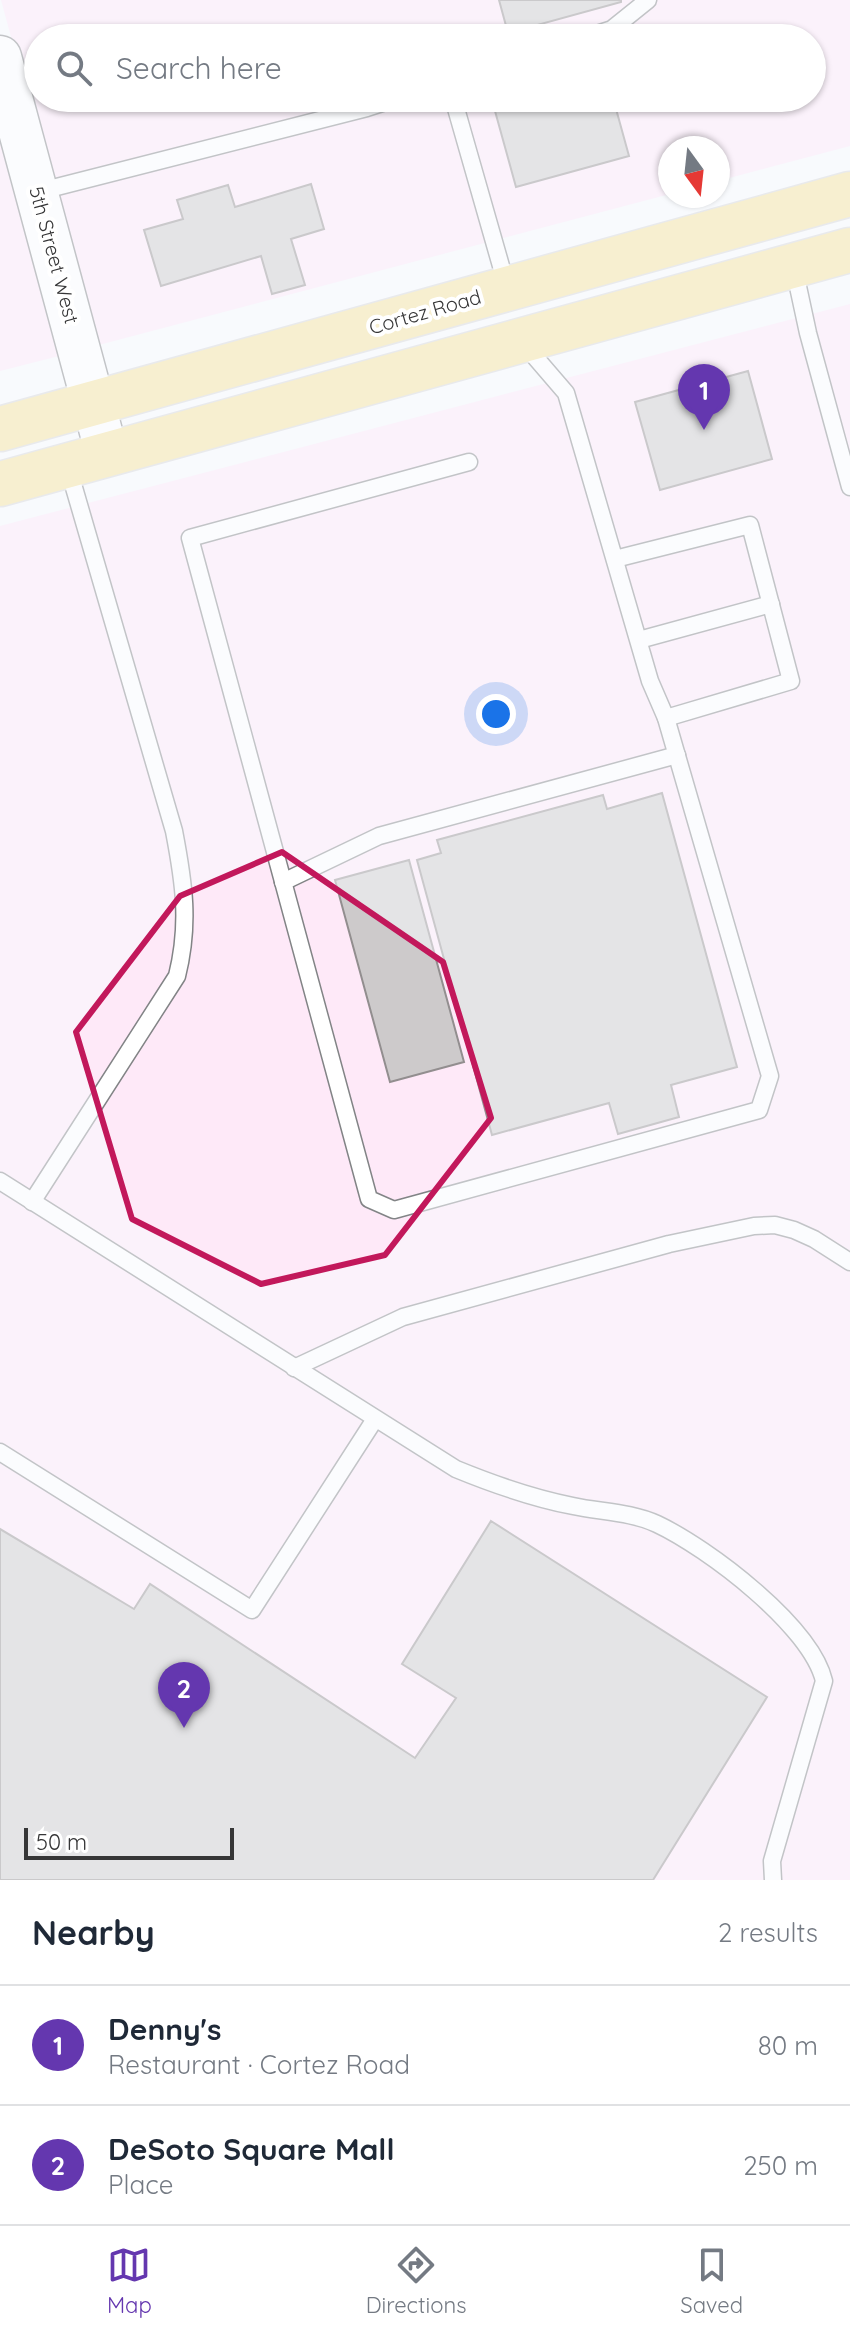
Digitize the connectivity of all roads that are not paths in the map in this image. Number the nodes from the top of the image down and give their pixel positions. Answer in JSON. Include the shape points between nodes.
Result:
{"nodes":[{"id":1,"x":648,"y":0,"type":"edge"},
{"id":2,"x":618,"y":24,"type":"edge"},
{"id":3,"x":0,"y":57,"type":"edge"},
{"id":4,"x":351,"y":112,"type":"edge"},
{"id":5,"x":457,"y":112,"type":"edge"},
{"id":6,"x":37,"y":192,"type":"junction"},
{"id":7,"x":850,"y":194,"type":"edge"},
{"id":8,"x":850,"y":250,"type":"edge"},
{"id":9,"x":793,"y":266,"type":"junction"},
{"id":10,"x":507,"y":289,"type":"junction"},
{"id":11,"x":521,"y":341,"type":"junction"},
{"id":12,"x":93,"y":403,"type":"junction"},
{"id":13,"x":0,"y":429,"type":"edge"},
{"id":14,"x":87,"y":459,"type":"junction"},
{"id":15,"x":469,"y":462,"type":"dead end"},
{"id":16,"x":0,"y":484,"type":"edge"},
{"id":17,"x":850,"y":487,"type":"edge"},
{"id":18,"x":615,"y":559,"type":"junction"},
{"id":19,"x":771,"y":604,"type":"junction"},
{"id":20,"x":639,"y":640,"type":"junction"},
{"id":21,"x":666,"y":718,"type":"junction"},
{"id":22,"x":677,"y":755,"type":"junction"},
{"id":23,"x":283,"y":882,"type":"junction"},
{"id":24,"x":0,"y":1181,"type":"edge"},
{"id":25,"x":32,"y":1202,"type":"junction"},
{"id":26,"x":850,"y":1262,"type":"edge"},
{"id":27,"x":294,"y":1368,"type":"junction"},
{"id":28,"x":375,"y":1419,"type":"junction"},
{"id":29,"x":0,"y":1452,"type":"edge"},
{"id":30,"x":773,"y":1880,"type":"edge"}],
"edges":[{"from":1,"to":2,"type":"lane"},
{"from":3,"to":6,"type":"street","name":"5th Street West"},
{"from":4,"to":6,"type":"lane"},
{"from":5,"to":10,"type":"lane"},
{"from":6,"to":12,"type":"street","name":"5th Street West"},
{"from":7,"to":10,"type":"main road","name":"Cortez Road"},
{"from":8,"to":9,"type":"main road"},
{"from":9,"to":11,"type":"main road"},
{"from":9,"to":17,"type":"lane"},
{"from":10,"to":12,"type":"main road","name":"Cortez Road"},
{"from":11,"to":14,"type":"main road"},
{"from":11,"to":18,"type":"lane","via":[[566,393]]},
{"from":12,"to":13,"type":"main road","name":"Cortez Road"},
{"from":12,"to":14,"type":"street","name":"5th Street West"},
{"from":14,"to":16,"type":"main road"},
{"from":14,"to":25,"type":"lane","via":[[174,831],[185,942],[177,976]]},
{"from":15,"to":23,"type":"lane","via":[[190,538]]},
{"from":18,"to":19,"type":"lane","via":[[750,525]]},
{"from":18,"to":20,"type":"lane"},
{"from":19,"to":20,"type":"lane"},
{"from":19,"to":21,"type":"lane","via":[[791,681]]},
{"from":20,"to":21,"type":"lane"},
{"from":21,"to":22,"type":"lane"},
{"from":22,"to":23,"type":"lane","via":[[379,836]]},
{"from":22,"to":23,"type":"lane","via":[[770,1076],[759,1110],[394,1210],[369,1199]]},
{"from":24,"to":25,"type":"lane"},
{"from":25,"to":27,"type":"lane"},
{"from":26,"to":27,"type":"lane","via":[[794,1230],[754,1226],[403,1317]]},
{"from":27,"to":28,"type":"lane"},
{"from":28,"to":29,"type":"lane","via":[[252,1610]]},
{"from":28,"to":30,"type":"lane","via":[[456,1469],[515,1493],[656,1524],[715,1560],[806,1643],[824,1681],[772,1861]]}]}
